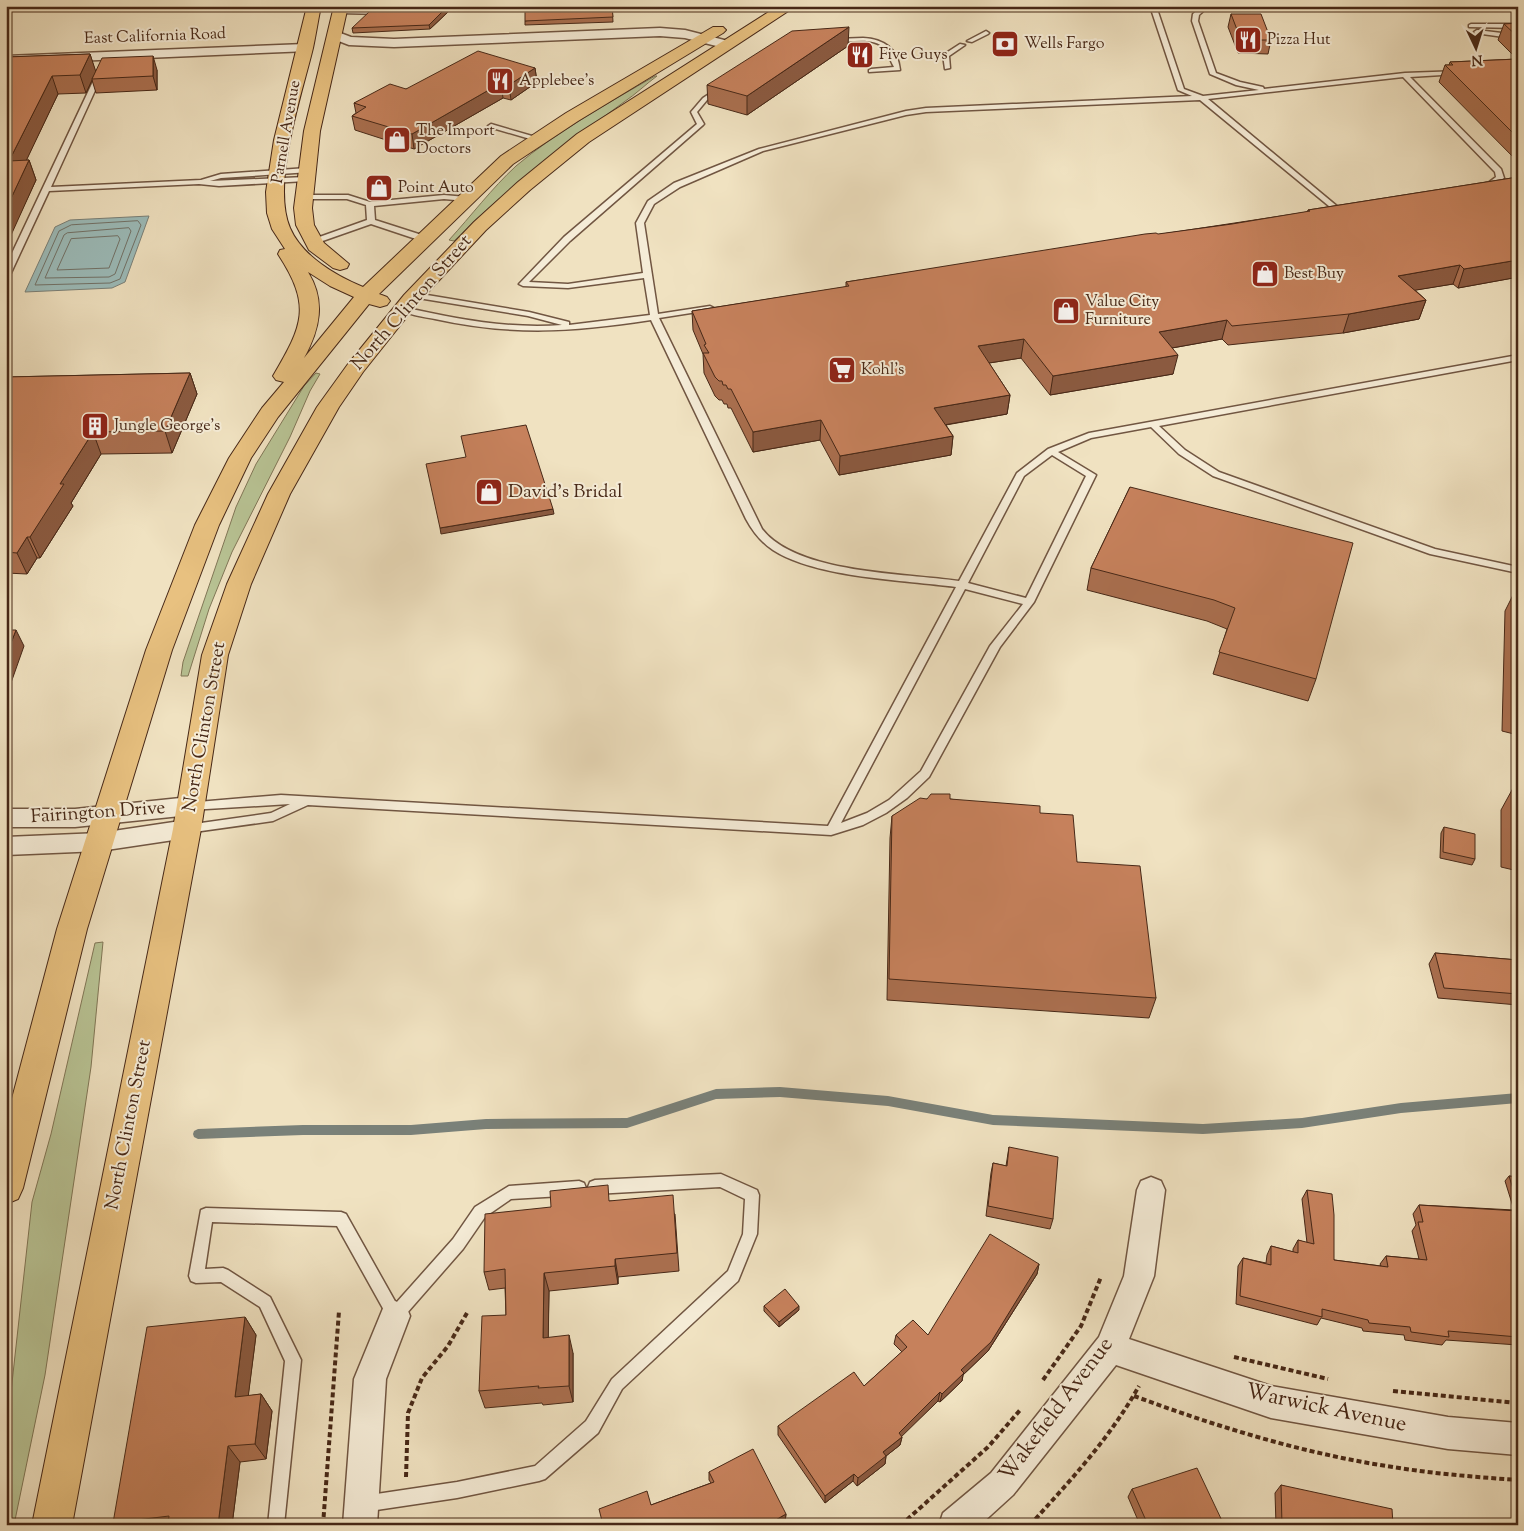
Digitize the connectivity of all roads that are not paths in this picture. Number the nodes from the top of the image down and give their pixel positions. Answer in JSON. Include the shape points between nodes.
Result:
{"nodes":[{"id":1,"x":314,"y":6,"type":"edge"},
{"id":2,"x":492,"y":6,"type":"edge"},
{"id":3,"x":789,"y":6,"type":"edge"},
{"id":4,"x":1153,"y":6,"type":"edge"},
{"id":5,"x":1206,"y":6,"type":"edge"},
{"id":6,"x":340,"y":9,"type":"edge"},
{"id":7,"x":424,"y":10,"type":"edge"},
{"id":8,"x":396,"y":11,"type":"edge"},
{"id":9,"x":736,"y":19,"type":"dead end"},
{"id":10,"x":1518,"y":26,"type":"edge"},
{"id":11,"x":986,"y":34,"type":"dead end"},
{"id":12,"x":1518,"y":37,"type":"edge"},
{"id":13,"x":703,"y":39,"type":"junction"},
{"id":14,"x":827,"y":41,"type":"edge"},
{"id":15,"x":970,"y":41,"type":"dead end"},
{"id":16,"x":333,"y":42,"type":"junction"},
{"id":17,"x":728,"y":45,"type":"junction"},
{"id":18,"x":962,"y":45,"type":"dead end"},
{"id":19,"x":304,"y":48,"type":"junction"},
{"id":20,"x":108,"y":56,"type":"junction"},
{"id":21,"x":6,"y":60,"type":"edge"},
{"id":22,"x":947,"y":68,"type":"dead end"},
{"id":23,"x":871,"y":71,"type":"dead end"},
{"id":24,"x":1465,"y":72,"type":"edge"},
{"id":25,"x":1213,"y":74,"type":"junction"},
{"id":26,"x":1405,"y":75,"type":"junction"},
{"id":27,"x":1215,"y":82,"type":"dead end"},
{"id":28,"x":727,"y":84,"type":"edge"},
{"id":29,"x":1217,"y":90,"type":"dead end"},
{"id":30,"x":1275,"y":90,"type":"junction"},
{"id":31,"x":1202,"y":98,"type":"junction"},
{"id":32,"x":491,"y":126,"type":"dead end"},
{"id":33,"x":537,"y":139,"type":"junction"},
{"id":34,"x":277,"y":177,"type":"junction"},
{"id":35,"x":306,"y":182,"type":"junction"},
{"id":36,"x":1471,"y":188,"type":"edge"},
{"id":37,"x":47,"y":189,"type":"junction"},
{"id":38,"x":466,"y":199,"type":"junction"},
{"id":39,"x":370,"y":204,"type":"junction"},
{"id":40,"x":1345,"y":208,"type":"edge"},
{"id":41,"x":1335,"y":209,"type":"junction"},
{"id":42,"x":1325,"y":211,"type":"edge"},
{"id":43,"x":371,"y":221,"type":"junction"},
{"id":44,"x":280,"y":229,"type":"junction"},
{"id":45,"x":425,"y":239,"type":"junction"},
{"id":46,"x":314,"y":242,"type":"junction"},
{"id":47,"x":6,"y":275,"type":"edge"},
{"id":48,"x":648,"y":275,"type":"junction"},
{"id":49,"x":372,"y":290,"type":"junction"},
{"id":50,"x":409,"y":302,"type":"junction"},
{"id":51,"x":717,"y":307,"type":"edge"},
{"id":52,"x":654,"y":317,"type":"junction"},
{"id":53,"x":575,"y":327,"type":"junction"},
{"id":54,"x":1518,"y":357,"type":"edge"},
{"id":55,"x":270,"y":413,"type":"junction"},
{"id":56,"x":1153,"y":424,"type":"junction"},
{"id":57,"x":1050,"y":451,"type":"junction"},
{"id":58,"x":1518,"y":570,"type":"edge"},
{"id":59,"x":960,"y":584,"type":"junction"},
{"id":60,"x":1029,"y":602,"type":"junction"},
{"id":61,"x":308,"y":800,"type":"junction"},
{"id":62,"x":6,"y":818,"type":"edge"},
{"id":63,"x":188,"y":818,"type":"junction"},
{"id":64,"x":104,"y":828,"type":"junction"},
{"id":65,"x":831,"y":832,"type":"junction"},
{"id":66,"x":6,"y":846,"type":"edge"},
{"id":67,"x":6,"y":1188,"type":"edge"},
{"id":68,"x":1151,"y":1190,"type":"dead end"},
{"id":69,"x":395,"y":1316,"type":"junction"},
{"id":70,"x":1110,"y":1348,"type":"junction"},
{"id":71,"x":1518,"y":1439,"type":"edge"},
{"id":72,"x":361,"y":1515,"type":"edge"},
{"id":73,"x":52,"y":1525,"type":"edge"},
{"id":74,"x":276,"y":1525,"type":"edge"},
{"id":75,"x":955,"y":1525,"type":"edge"}],
"edges":[{"from":1,"to":19,"type":"main road","name":"Parnell Avenue"},
{"from":2,"to":7,"type":"lane"},
{"from":3,"to":17,"type":"main road","name":"North Clinton Street"},
{"from":4,"to":31,"type":"lane","via":[[1181,90]]},
{"from":5,"to":25,"type":"lane","via":[[1196,14],[1195,21]]},
{"from":6,"to":8,"type":"lane"},
{"from":6,"to":16,"type":"main road","name":"Parnell Avenue"},
{"from":9,"to":13,"type":"main road","name":"North Clinton Street"},
{"from":10,"to":12,"type":"lane","via":[[1473,29]]},
{"from":11,"to":15,"type":"lane"},
{"from":13,"to":16,"type":"street","via":[[660,32],[380,46]]},
{"from":13,"to":17,"type":"street"},
{"from":13,"to":33,"type":"main road","name":"North Clinton Street"},
{"from":14,"to":23,"type":"lane","via":[[882,42],[898,69]]},
{"from":16,"to":35,"type":"main road","name":"Parnell Avenue","via":[[312,131]]},
{"from":17,"to":50,"type":"main road","name":"North Clinton Street","via":[[619,114],[558,158],[480,226]]},
{"from":18,"to":22,"type":"lane","via":[[946,55]]},
{"from":19,"to":20,"type":"street","name":"East California Road"},
{"from":19,"to":34,"type":"main road","name":"Parnell Avenue","via":[[286,118]]},
{"from":20,"to":21,"type":"street","name":"East California Road"},
{"from":20,"to":37,"type":"lane"},
{"from":24,"to":26,"type":"lane"},
{"from":25,"to":27,"type":"lane"},
{"from":25,"to":30,"type":"lane","via":[[1238,84]]},
{"from":26,"to":30,"type":"lane"},
{"from":26,"to":36,"type":"lane","via":[[1498,171],[1500,178],[1490,185]]},
{"from":28,"to":48,"type":"lane","via":[[705,99],[694,112],[701,124],[567,239],[523,284],[568,286]]},
{"from":29,"to":31,"type":"lane"},
{"from":30,"to":31,"type":"lane"},
{"from":31,"to":41,"type":"lane"},
{"from":31,"to":48,"type":"lane","via":[[926,110],[861,123],[762,150],[678,185],[651,203],[640,222]]},
{"from":32,"to":33,"type":"lane"},
{"from":33,"to":38,"type":"main road","name":"North Clinton Street","via":[[507,160]]},
{"from":34,"to":35,"type":"lane"},
{"from":34,"to":37,"type":"lane","via":[[219,184],[199,182]]},
{"from":34,"to":44,"type":"main road","name":"Parnell Avenue","via":[[276,211]]},
{"from":35,"to":39,"type":"lane"},
{"from":35,"to":46,"type":"main road","name":"Parnell Avenue","via":[[303,208]]},
{"from":37,"to":47,"type":"lane"},
{"from":38,"to":39,"type":"lane","via":[[444,197]]},
{"from":38,"to":45,"type":"main road","name":"North Clinton Street"},
{"from":39,"to":43,"type":"lane"},
{"from":40,"to":41,"type":"lane"},
{"from":41,"to":42,"type":"lane"},
{"from":43,"to":45,"type":"lane"},
{"from":43,"to":46,"type":"lane"},
{"from":44,"to":49,"type":"main road","name":"Parnell Avenue","via":[[316,269],[335,281]]},
{"from":44,"to":55,"type":"main road","via":[[283,247],[304,282],[310,302],[310,319],[301,346],[283,376]]},
{"from":45,"to":49,"type":"main road","name":"North Clinton Street"},
{"from":46,"to":49,"type":"main road","name":"Parnell Avenue","via":[[330,259]]},
{"from":48,"to":52,"type":"lane"},
{"from":49,"to":50,"type":"main road","name":"Parnell Avenue"},
{"from":49,"to":55,"type":"main road","name":"North Clinton Street"},
{"from":50,"to":53,"type":"lane","via":[[529,314]]},
{"from":50,"to":53,"type":"lane","via":[[460,322],[523,329]]},
{"from":50,"to":63,"type":"main road","name":"North Clinton Street","via":[[354,368],[328,407],[278,494],[239,584],[215,655]]},
{"from":51,"to":52,"type":"lane"},
{"from":52,"to":53,"type":"lane"},
{"from":52,"to":59,"type":"lane","via":[[760,535],[798,559],[822,566]]},
{"from":54,"to":56,"type":"lane"},
{"from":55,"to":64,"type":"main road","name":"North Clinton Street","via":[[240,458],[207,525],[159,650]]},
{"from":56,"to":57,"type":"lane","via":[[1089,436]]},
{"from":56,"to":58,"type":"lane","via":[[1178,451],[1216,474],[1433,552]]},
{"from":57,"to":59,"type":"lane","via":[[1033,461],[1020,475]]},
{"from":57,"to":60,"type":"lane","via":[[1091,475]]},
{"from":59,"to":60,"type":"lane"},
{"from":59,"to":65,"type":"lane"},
{"from":60,"to":65,"type":"lane","via":[[995,646],[925,774],[890,806],[862,822]]},
{"from":61,"to":63,"type":"lane","via":[[281,799]]},
{"from":61,"to":63,"type":"lane","via":[[273,817]]},
{"from":61,"to":65,"type":"lane"},
{"from":62,"to":64,"type":"street","name":"Fairington Drive"},
{"from":63,"to":64,"type":"street","name":"Fairington Drive"},
{"from":63,"to":73,"type":"main road","name":"North Clinton Street"},
{"from":64,"to":66,"type":"street","name":"Fairington Drive"},
{"from":64,"to":67,"type":"main road","name":"North Clinton Street","via":[[72,929]]},
{"from":68,"to":70,"type":"street","name":"Wakefield Avenue","via":[[1139,1276]]},
{"from":69,"to":72,"type":"street","via":[[370,1379]]},
{"from":69,"to":72,"type":"lane","via":[[458,1244],[480,1212],[509,1193],[721,1180],[752,1195],[750,1234],[733,1276],[617,1384],[592,1427],[539,1472],[405,1498]]},
{"from":69,"to":74,"type":"lane","via":[[341,1219],[206,1215],[196,1276],[223,1275],[265,1302],[293,1360]]},
{"from":70,"to":71,"type":"street","name":"Warwick Avenue","via":[[1271,1402],[1448,1433]]},
{"from":70,"to":75,"type":"street","name":"Wakefield Avenue","via":[[1002,1484]]}]}
